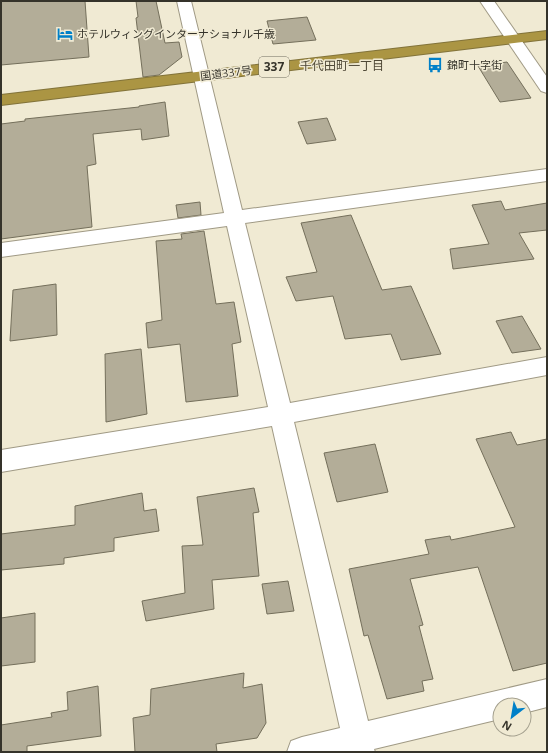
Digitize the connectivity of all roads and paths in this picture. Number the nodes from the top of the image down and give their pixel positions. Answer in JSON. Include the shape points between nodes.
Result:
{"nodes":[{"id":1,"x":184,"y":1,"type":"edge"},
{"id":2,"x":487,"y":1,"type":"edge"},
{"id":3,"x":547,"y":35,"type":"edge"},
{"id":4,"x":513,"y":39,"type":"junction"},
{"id":5,"x":201,"y":76,"type":"junction"},
{"id":6,"x":547,"y":88,"type":"edge"},
{"id":7,"x":1,"y":100,"type":"edge"},
{"id":8,"x":547,"y":175,"type":"edge"},
{"id":9,"x":235,"y":217,"type":"junction"},
{"id":10,"x":1,"y":250,"type":"edge"},
{"id":11,"x":547,"y":366,"type":"edge"},
{"id":12,"x":280,"y":415,"type":"junction"},
{"id":13,"x":1,"y":461,"type":"edge"},
{"id":14,"x":547,"y":693,"type":"edge"},
{"id":15,"x":359,"y":746,"type":"edge"},
{"id":16,"x":302,"y":752,"type":"edge"}],
"edges":[{"from":1,"to":5,"type":"street"},
{"from":2,"to":4,"type":"street"},
{"from":3,"to":4,"type":"highway","name":"国道337号","number":"337"},
{"from":4,"to":5,"type":"highway","name":"国道337号","number":"337"},
{"from":4,"to":6,"type":"street"},
{"from":5,"to":7,"type":"highway","name":"国道337号","number":"337"},
{"from":5,"to":9,"type":"street"},
{"from":8,"to":9,"type":"street"},
{"from":9,"to":10,"type":"street"},
{"from":9,"to":12,"type":"street"},
{"from":11,"to":12,"type":"street"},
{"from":12,"to":13,"type":"street"},
{"from":12,"to":15,"type":"street"},
{"from":14,"to":15,"type":"street"},
{"from":15,"to":16,"type":"street"}]}
